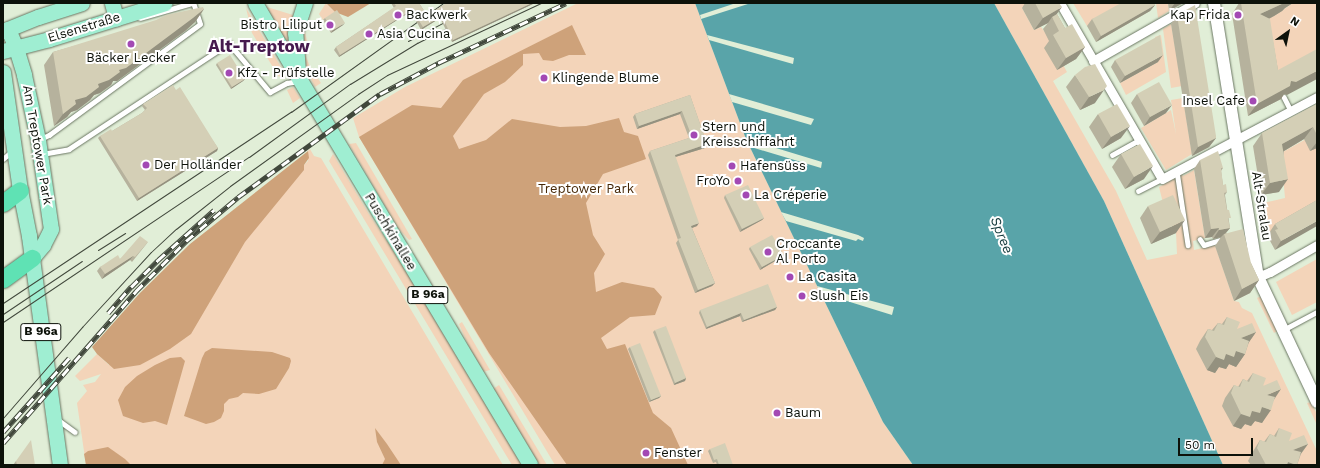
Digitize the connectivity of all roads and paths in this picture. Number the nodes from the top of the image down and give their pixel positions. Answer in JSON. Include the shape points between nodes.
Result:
{"nodes":[{"id":1,"x":82,"y":3,"type":"edge"},
{"id":2,"x":112,"y":3,"type":"edge"},
{"id":3,"x":165,"y":3,"type":"edge"},
{"id":4,"x":192,"y":3,"type":"edge"},
{"id":5,"x":256,"y":3,"type":"edge"},
{"id":6,"x":1060,"y":3,"type":"edge"},
{"id":7,"x":1195,"y":3,"type":"edge"},
{"id":8,"x":1214,"y":3,"type":"edge"},
{"id":9,"x":303,"y":6,"type":"edge"},
{"id":10,"x":116,"y":18,"type":"junction"},
{"id":11,"x":134,"y":20,"type":"dead end"},
{"id":12,"x":6,"y":30,"type":"edge"},
{"id":13,"x":10,"y":49,"type":"edge"},
{"id":14,"x":1093,"y":61,"type":"junction"},
{"id":15,"x":3,"y":72,"type":"edge"},
{"id":16,"x":300,"y":80,"type":"junction"},
{"id":17,"x":1284,"y":97,"type":"edge"},
{"id":18,"x":1317,"y":97,"type":"edge"},
{"id":19,"x":1291,"y":111,"type":"junction"},
{"id":20,"x":1139,"y":140,"type":"junction"},
{"id":21,"x":1236,"y":140,"type":"junction"},
{"id":22,"x":40,"y":147,"type":"junction"},
{"id":23,"x":9,"y":154,"type":"edge"},
{"id":24,"x":1112,"y":155,"type":"dead end"},
{"id":25,"x":1177,"y":171,"type":"junction"},
{"id":26,"x":1162,"y":179,"type":"junction"},
{"id":27,"x":20,"y":190,"type":"junction"},
{"id":28,"x":1138,"y":191,"type":"dead end"},
{"id":29,"x":3,"y":203,"type":"edge"},
{"id":30,"x":1230,"y":238,"type":"edge"},
{"id":31,"x":1200,"y":239,"type":"dead end"},
{"id":32,"x":1188,"y":245,"type":"dead end"},
{"id":33,"x":1317,"y":245,"type":"edge"},
{"id":34,"x":32,"y":258,"type":"junction"},
{"id":35,"x":1258,"y":277,"type":"junction"},
{"id":36,"x":3,"y":279,"type":"edge"},
{"id":37,"x":1317,"y":312,"type":"edge"},
{"id":38,"x":1283,"y":330,"type":"junction"},
{"id":39,"x":1317,"y":402,"type":"edge"},
{"id":40,"x":53,"y":415,"type":"junction"},
{"id":41,"x":75,"y":432,"type":"dead end"},
{"id":42,"x":60,"y":465,"type":"edge"},
{"id":43,"x":530,"y":465,"type":"edge"}],
"edges":[{"from":1,"to":12,"type":"main road","name":"Elsenstraße"},
{"from":2,"to":10,"type":"main road"},
{"from":3,"to":10,"type":"main road","name":"Elsenstraße"},
{"from":4,"to":11,"type":"lane"},
{"from":4,"to":22,"type":"lane","via":[[200,24],[49,135]]},
{"from":5,"to":16,"type":"main road","name":"Puschkinallee"},
{"from":6,"to":14,"type":"street"},
{"from":7,"to":14,"type":"street"},
{"from":8,"to":21,"type":"street","name":"Alt-Stralau"},
{"from":9,"to":16,"type":"main road","name":"Puschkinallee","number":"B 96a","via":[[295,33]]},
{"from":10,"to":13,"type":"main road","name":"Elsenstraße","via":[[55,40]]},
{"from":12,"to":13,"type":"main road","name":"Am Treptower Park"},
{"from":13,"to":22,"type":"main road","name":"Am Treptower Park"},
{"from":14,"to":20,"type":"street"},
{"from":15,"to":23,"type":"main road","name":"Am Treptower Park","number":"B 96a"},
{"from":16,"to":22,"type":"lane","via":[[287,83],[270,92],[229,43],[69,149]]},
{"from":16,"to":43,"type":"main road","name":"Puschkinallee","number":"B 96a"},
{"from":17,"to":19,"type":"lane"},
{"from":18,"to":19,"type":"street"},
{"from":19,"to":21,"type":"street"},
{"from":20,"to":24,"type":"lane"},
{"from":20,"to":26,"type":"street"},
{"from":21,"to":25,"type":"street"},
{"from":21,"to":35,"type":"street","name":"Alt-Stralau","via":[[1248,234]]},
{"from":22,"to":34,"type":"main road","name":"Am Treptower Park","via":[[51,229],[43,245]]},
{"from":23,"to":27,"type":"main road","name":"Am Treptower Park","number":"B 96a"},
{"from":25,"to":26,"type":"street"},
{"from":25,"to":32,"type":"lane"},
{"from":26,"to":28,"type":"lane"},
{"from":27,"to":29,"type":"highway"},
{"from":27,"to":34,"type":"main road","name":"Am Treptower Park","number":"B 96a"},
{"from":30,"to":31,"type":"lane","via":[[1204,244]]},
{"from":33,"to":35,"type":"street"},
{"from":34,"to":36,"type":"highway"},
{"from":34,"to":40,"type":"main road","name":"Am Treptower Park","number":"B 96a"},
{"from":35,"to":38,"type":"street","name":"Alt-Stralau"},
{"from":37,"to":38,"type":"lane"},
{"from":38,"to":39,"type":"street","name":"Alt-Stralau"},
{"from":40,"to":41,"type":"lane"},
{"from":40,"to":42,"type":"main road","name":"Am Treptower Park","number":"B 96a"}]}
